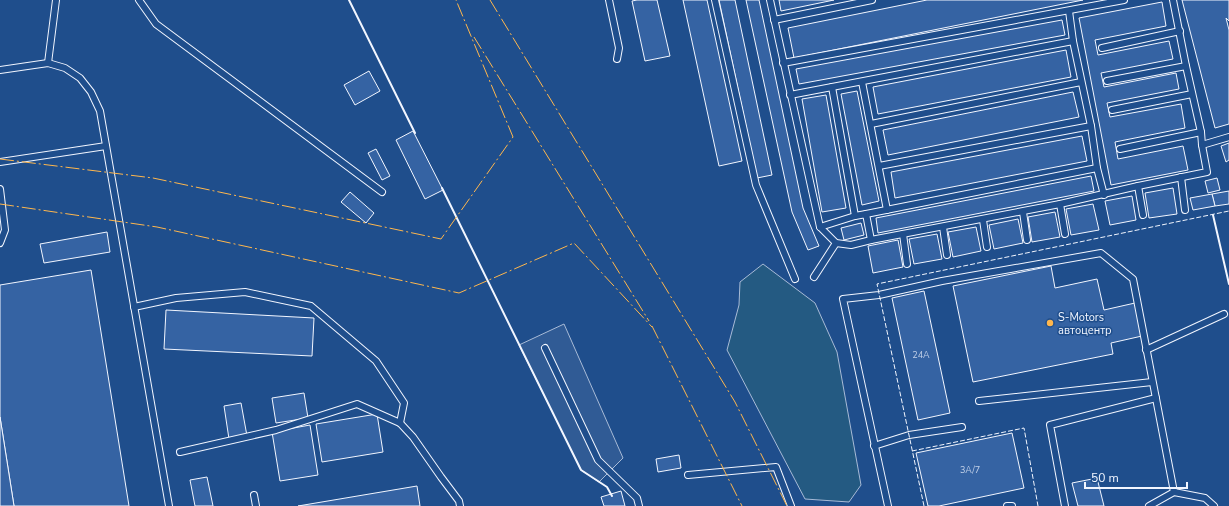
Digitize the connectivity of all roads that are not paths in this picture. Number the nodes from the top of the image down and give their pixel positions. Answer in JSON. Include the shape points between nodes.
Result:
{"nodes":[{"id":1,"x":56,"y":0,"type":"edge"},
{"id":2,"x":139,"y":0,"type":"edge"},
{"id":3,"x":608,"y":0,"type":"edge"},
{"id":4,"x":714,"y":0,"type":"edge"},
{"id":5,"x":770,"y":0,"type":"edge"},
{"id":6,"x":872,"y":0,"type":"edge"},
{"id":7,"x":1124,"y":0,"type":"edge"},
{"id":8,"x":1173,"y":0,"type":"edge"},
{"id":9,"x":1069,"y":11,"type":"junction"},
{"id":10,"x":774,"y":20,"type":"junction"},
{"id":11,"x":1180,"y":31,"type":"junction"},
{"id":12,"x":1073,"y":41,"type":"junction"},
{"id":13,"x":1102,"y":48,"type":"dead end"},
{"id":14,"x":618,"y":59,"type":"dead end"},
{"id":15,"x":48,"y":63,"type":"junction"},
{"id":16,"x":783,"y":63,"type":"junction"},
{"id":17,"x":1186,"y":66,"type":"junction"},
{"id":18,"x":0,"y":70,"type":"edge"},
{"id":19,"x":1107,"y":81,"type":"dead end"},
{"id":20,"x":862,"y":82,"type":"junction"},
{"id":21,"x":1081,"y":82,"type":"junction"},
{"id":22,"x":832,"y":87,"type":"junction"},
{"id":23,"x":1192,"y":94,"type":"junction"},
{"id":24,"x":790,"y":95,"type":"junction"},
{"id":25,"x":1112,"y":110,"type":"dead end"},
{"id":26,"x":871,"y":124,"type":"junction"},
{"id":27,"x":1091,"y":126,"type":"junction"},
{"id":28,"x":1201,"y":132,"type":"junction"},
{"id":29,"x":1229,"y":137,"type":"edge"},
{"id":30,"x":1202,"y":145,"type":"junction"},
{"id":31,"x":106,"y":146,"type":"junction"},
{"id":32,"x":1120,"y":150,"type":"dead end"},
{"id":33,"x":0,"y":162,"type":"edge"},
{"id":34,"x":879,"y":166,"type":"junction"},
{"id":35,"x":1097,"y":168,"type":"junction"},
{"id":36,"x":1181,"y":177,"type":"junction"},
{"id":37,"x":1138,"y":186,"type":"junction"},
{"id":38,"x":0,"y":189,"type":"edge"},
{"id":39,"x":382,"y":192,"type":"dead end"},
{"id":40,"x":1104,"y":194,"type":"junction"},
{"id":41,"x":1060,"y":204,"type":"junction"},
{"id":42,"x":887,"y":210,"type":"junction"},
{"id":43,"x":1185,"y":210,"type":"dead end"},
{"id":44,"x":1024,"y":212,"type":"junction"},
{"id":45,"x":866,"y":214,"type":"junction"},
{"id":46,"x":1143,"y":215,"type":"dead end"},
{"id":47,"x":855,"y":216,"type":"junction"},
{"id":48,"x":983,"y":220,"type":"junction"},
{"id":49,"x":820,"y":227,"type":"junction"},
{"id":50,"x":943,"y":227,"type":"junction"},
{"id":51,"x":903,"y":234,"type":"junction"},
{"id":52,"x":1065,"y":234,"type":"dead end"},
{"id":53,"x":871,"y":240,"type":"junction"},
{"id":54,"x":1027,"y":240,"type":"dead end"},
{"id":55,"x":0,"y":243,"type":"edge"},
{"id":56,"x":836,"y":243,"type":"junction"},
{"id":57,"x":987,"y":247,"type":"dead end"},
{"id":58,"x":946,"y":255,"type":"dead end"},
{"id":59,"x":907,"y":264,"type":"dead end"},
{"id":60,"x":814,"y":277,"type":"dead end"},
{"id":61,"x":795,"y":279,"type":"dead end"},
{"id":62,"x":134,"y":307,"type":"junction"},
{"id":63,"x":1224,"y":314,"type":"dead end"},
{"id":64,"x":545,"y":348,"type":"dead end"},
{"id":65,"x":1146,"y":350,"type":"junction"},
{"id":66,"x":1152,"y":382,"type":"junction"},
{"id":67,"x":1156,"y":398,"type":"junction"},
{"id":68,"x":979,"y":401,"type":"dead end"},
{"id":69,"x":400,"y":423,"type":"junction"},
{"id":70,"x":962,"y":427,"type":"dead end"},
{"id":71,"x":874,"y":446,"type":"junction"},
{"id":72,"x":180,"y":452,"type":"dead end"},
{"id":73,"x":688,"y":475,"type":"dead end"},
{"id":74,"x":1174,"y":492,"type":"junction"},
{"id":75,"x":254,"y":495,"type":"dead end"},
{"id":76,"x":169,"y":506,"type":"edge"},
{"id":77,"x":256,"y":506,"type":"edge"},
{"id":78,"x":460,"y":506,"type":"edge"},
{"id":79,"x":640,"y":506,"type":"edge"},
{"id":80,"x":791,"y":506,"type":"edge"},
{"id":81,"x":888,"y":506,"type":"edge"},
{"id":82,"x":1007,"y":506,"type":"edge"},
{"id":83,"x":1012,"y":506,"type":"edge"},
{"id":84,"x":1065,"y":506,"type":"edge"},
{"id":85,"x":1149,"y":506,"type":"edge"},
{"id":86,"x":1214,"y":506,"type":"edge"}],
"edges":[{"from":1,"to":15,"type":"lane"},
{"from":2,"to":39,"type":"lane","via":[[156,24]]},
{"from":3,"to":14,"type":"lane","via":[[619,48]]},
{"from":4,"to":61,"type":"lane","via":[[756,185]]},
{"from":5,"to":10,"type":"lane"},
{"from":6,"to":10,"type":"lane"},
{"from":7,"to":9,"type":"lane"},
{"from":8,"to":11,"type":"lane"},
{"from":9,"to":12,"type":"lane"},
{"from":9,"to":16,"type":"lane"},
{"from":10,"to":16,"type":"lane"},
{"from":11,"to":13,"type":"lane"},
{"from":11,"to":17,"type":"lane"},
{"from":12,"to":20,"type":"lane"},
{"from":12,"to":21,"type":"lane"},
{"from":15,"to":18,"type":"lane"},
{"from":15,"to":31,"type":"lane","via":[[65,68],[80,78],[91,92],[100,111]]},
{"from":16,"to":24,"type":"lane"},
{"from":17,"to":19,"type":"lane"},
{"from":17,"to":23,"type":"lane"},
{"from":20,"to":22,"type":"lane"},
{"from":20,"to":26,"type":"lane"},
{"from":21,"to":26,"type":"lane"},
{"from":21,"to":27,"type":"lane"},
{"from":22,"to":24,"type":"lane"},
{"from":22,"to":47,"type":"lane"},
{"from":23,"to":25,"type":"lane"},
{"from":23,"to":28,"type":"lane"},
{"from":24,"to":49,"type":"lane"},
{"from":26,"to":34,"type":"lane"},
{"from":27,"to":34,"type":"lane"},
{"from":27,"to":35,"type":"lane"},
{"from":28,"to":30,"type":"lane"},
{"from":28,"to":32,"type":"lane"},
{"from":29,"to":30,"type":"lane"},
{"from":30,"to":36,"type":"lane","via":[[1207,172]]},
{"from":31,"to":33,"type":"lane"},
{"from":31,"to":62,"type":"lane"},
{"from":34,"to":42,"type":"lane"},
{"from":35,"to":40,"type":"lane"},
{"from":35,"to":42,"type":"lane"},
{"from":36,"to":37,"type":"lane"},
{"from":36,"to":43,"type":"lane"},
{"from":37,"to":40,"type":"lane"},
{"from":37,"to":46,"type":"lane"},
{"from":38,"to":55,"type":"lane","via":[[5,230]]},
{"from":40,"to":41,"type":"lane"},
{"from":41,"to":44,"type":"lane"},
{"from":41,"to":52,"type":"lane"},
{"from":42,"to":45,"type":"lane"},
{"from":44,"to":48,"type":"lane"},
{"from":44,"to":54,"type":"lane"},
{"from":45,"to":47,"type":"lane"},
{"from":45,"to":53,"type":"lane"},
{"from":47,"to":49,"type":"lane"},
{"from":48,"to":50,"type":"lane"},
{"from":48,"to":57,"type":"lane"},
{"from":49,"to":56,"type":"lane"},
{"from":50,"to":51,"type":"lane"},
{"from":50,"to":58,"type":"lane"},
{"from":51,"to":53,"type":"lane"},
{"from":51,"to":59,"type":"lane"},
{"from":53,"to":56,"type":"lane","via":[[851,245]]},
{"from":56,"to":60,"type":"lane"},
{"from":62,"to":69,"type":"lane","via":[[176,298],[245,292],[311,306],[376,361],[404,403]]},
{"from":62,"to":76,"type":"lane"},
{"from":63,"to":65,"type":"lane"},
{"from":64,"to":79,"type":"lane","via":[[598,460],[636,498]]},
{"from":65,"to":66,"type":"lane"},
{"from":65,"to":71,"type":"lane","via":[[1133,279],[1101,252],[879,295],[843,299]]},
{"from":66,"to":67,"type":"lane"},
{"from":66,"to":68,"type":"lane"},
{"from":67,"to":74,"type":"lane"},
{"from":67,"to":84,"type":"lane","via":[[1050,425]]},
{"from":69,"to":72,"type":"lane","via":[[357,404],[276,430]]},
{"from":69,"to":78,"type":"lane","via":[[413,437]]},
{"from":70,"to":71,"type":"lane","via":[[909,435]]},
{"from":71,"to":81,"type":"lane"},
{"from":73,"to":80,"type":"lane","via":[[776,467]]},
{"from":74,"to":85,"type":"lane"},
{"from":74,"to":86,"type":"lane","via":[[1205,498]]},
{"from":75,"to":77,"type":"lane"},
{"from":82,"to":83,"type":"lane"}]}
